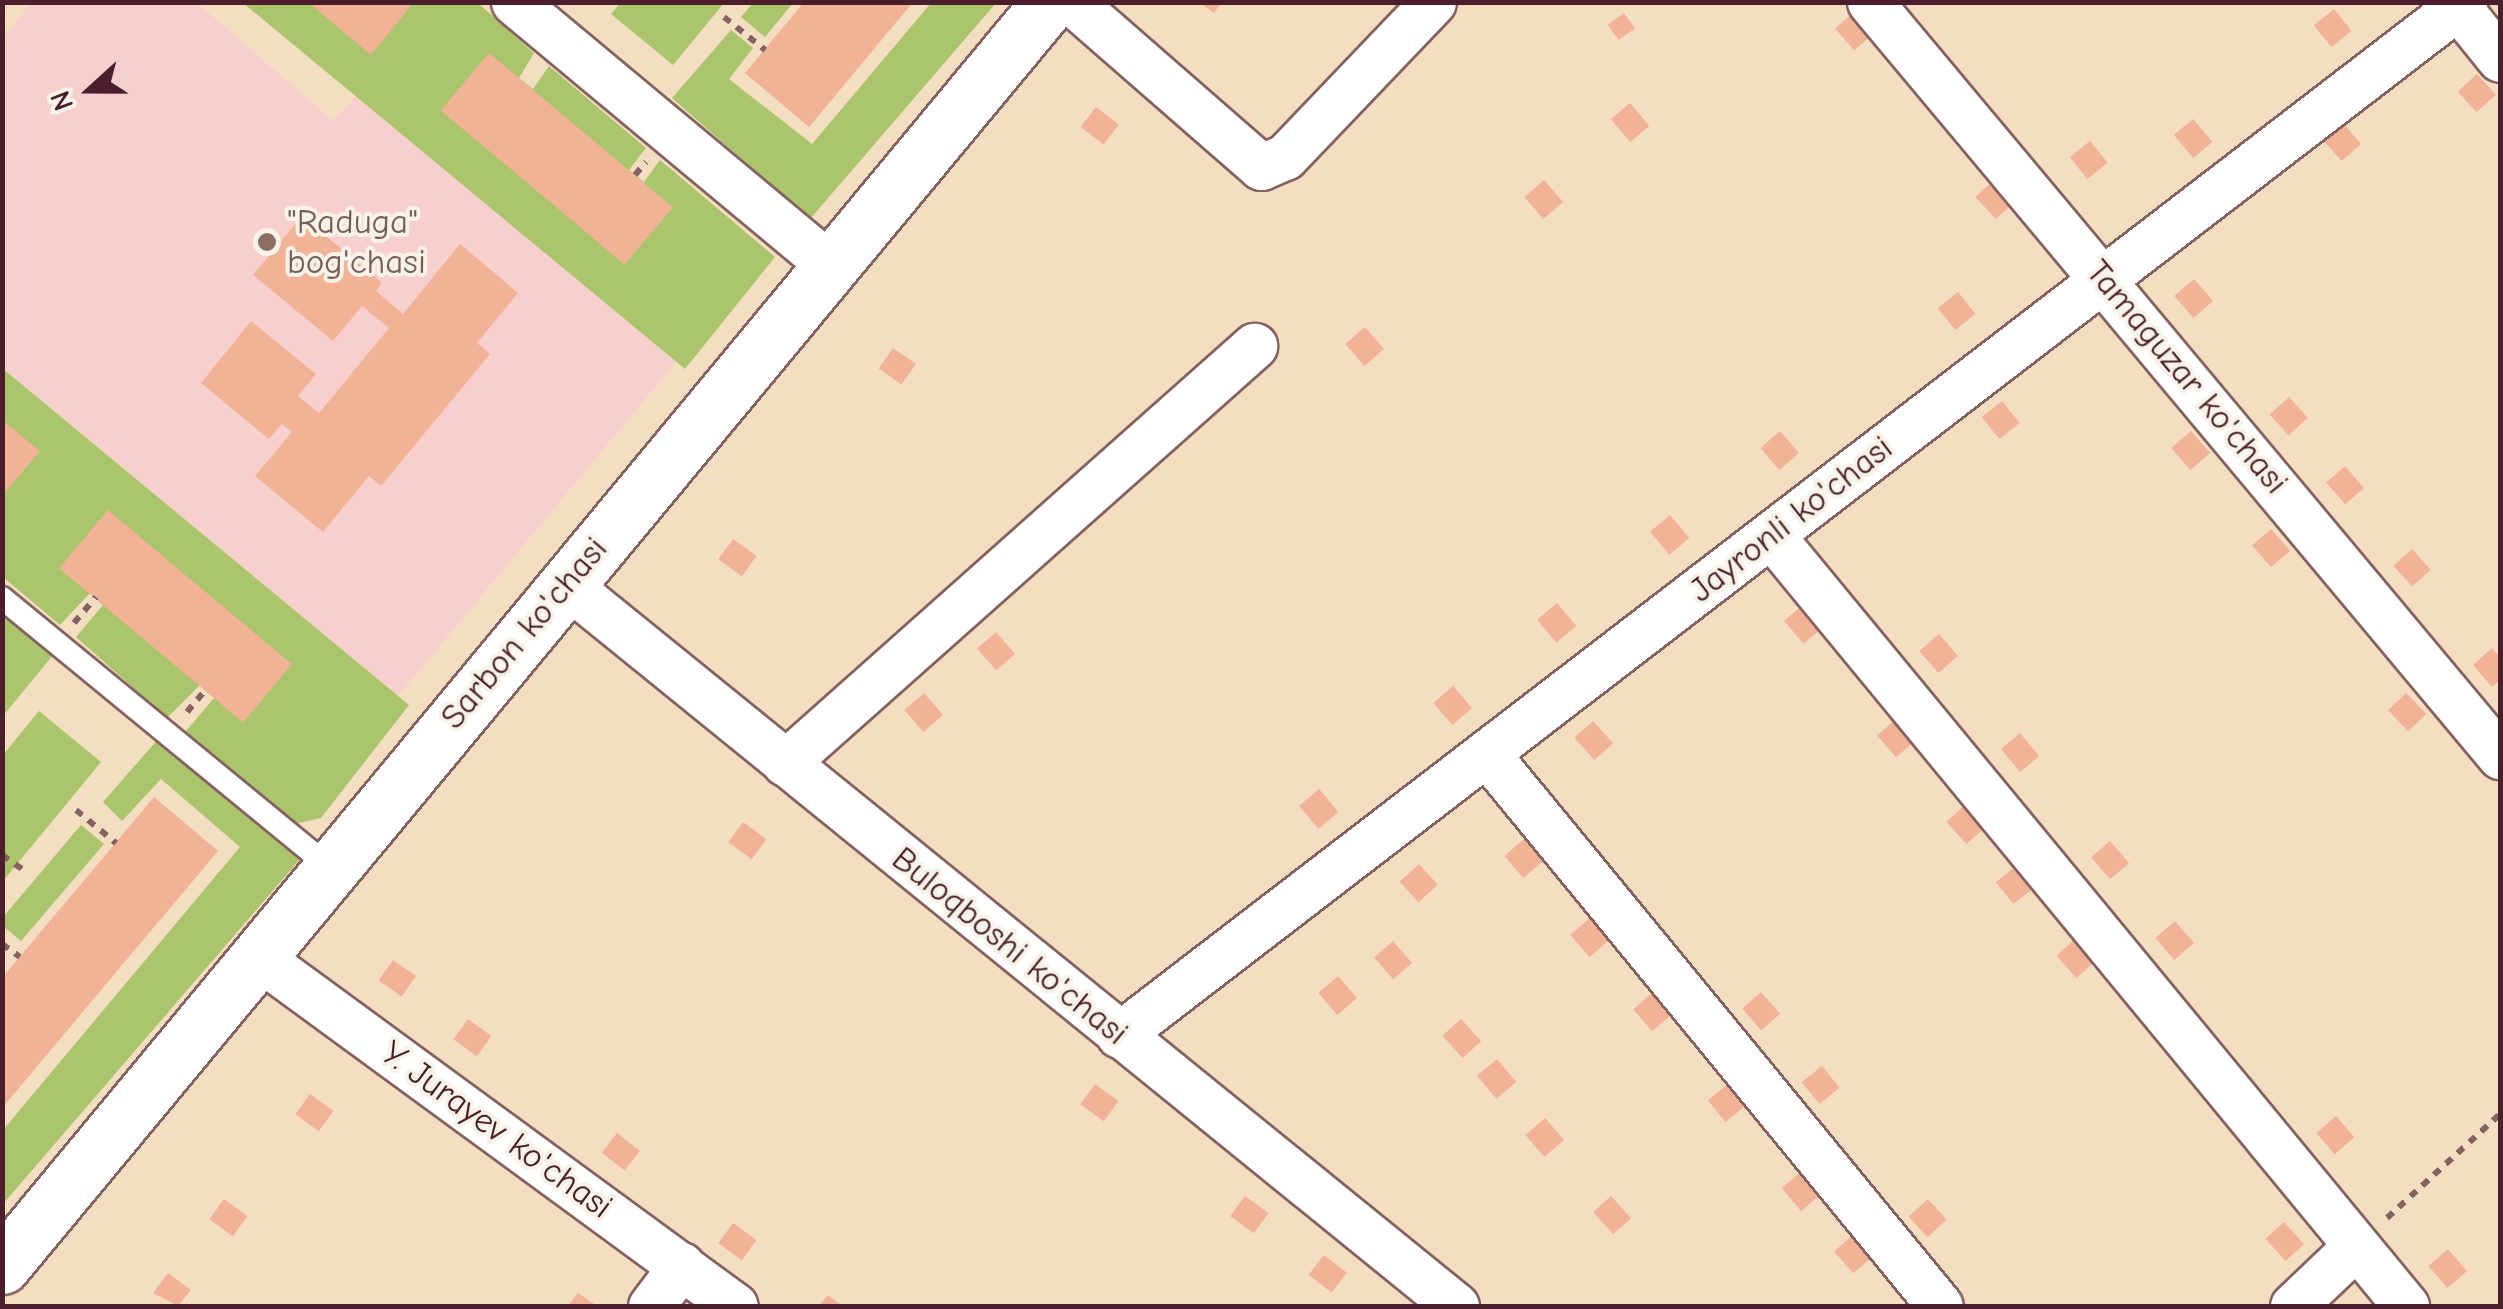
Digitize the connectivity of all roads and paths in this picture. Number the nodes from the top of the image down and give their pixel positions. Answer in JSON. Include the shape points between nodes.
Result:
{"nodes":[{"id":1,"x":514,"y":2,"type":"edge"},
{"id":2,"x":1050,"y":2,"type":"edge"},
{"id":3,"x":1072,"y":2,"type":"edge"},
{"id":4,"x":1434,"y":2,"type":"edge"},
{"id":5,"x":1870,"y":2,"type":"edge"},
{"id":6,"x":2459,"y":4,"type":"edge"},
{"id":7,"x":724,"y":18,"type":"dead end"},
{"id":8,"x":765,"y":50,"type":"dead end"},
{"id":9,"x":2500,"y":59,"type":"edge"},
{"id":10,"x":831,"y":266,"type":"junction"},
{"id":11,"x":2104,"y":276,"type":"junction"},
{"id":12,"x":1254,"y":346,"type":"dead end"},
{"id":13,"x":1771,"y":535,"type":"junction"},
{"id":14,"x":566,"y":584,"type":"junction"},
{"id":15,"x":2,"y":598,"type":"edge"},
{"id":16,"x":1486,"y":753,"type":"junction"},
{"id":17,"x":2500,"y":756,"type":"edge"},
{"id":18,"x":785,"y":763,"type":"junction"},
{"id":19,"x":76,"y":810,"type":"dead end"},
{"id":20,"x":116,"y":843,"type":"dead end"},
{"id":21,"x":2,"y":855,"type":"edge"},
{"id":22,"x":328,"y":866,"type":"junction"},
{"id":23,"x":25,"y":871,"type":"dead end"},
{"id":24,"x":2,"y":944,"type":"edge"},
{"id":25,"x":257,"y":956,"type":"junction"},
{"id":26,"x":20,"y":957,"type":"dead end"},
{"id":27,"x":1118,"y":1035,"type":"junction"},
{"id":28,"x":2500,"y":1114,"type":"edge"},
{"id":29,"x":2356,"y":1246,"type":"junction"},
{"id":30,"x":682,"y":1265,"type":"junction"},
{"id":31,"x":2,"y":1266,"type":"edge"},
{"id":32,"x":651,"y":1306,"type":"edge"},
{"id":33,"x":735,"y":1306,"type":"edge"},
{"id":34,"x":1456,"y":1306,"type":"edge"},
{"id":35,"x":1940,"y":1306,"type":"edge"},
{"id":36,"x":2293,"y":1306,"type":"edge"},
{"id":37,"x":2406,"y":1306,"type":"edge"}],
"edges":[{"from":1,"to":10,"type":"street"},
{"from":2,"to":10,"type":"street","name":"Sarbon ko'chasi"},
{"from":3,"to":4,"type":"street","via":[[1260,168],[1284,157]]},
{"from":5,"to":11,"type":"street","name":"Tamaguzar ko'chasi"},
{"from":6,"to":9,"type":"street"},
{"from":6,"to":11,"type":"street","name":"Jayronli ko'chasi"},
{"from":7,"to":8,"type":"path"},
{"from":10,"to":14,"type":"street","name":"Sarbon ko'chasi"},
{"from":11,"to":13,"type":"street","name":"Jayronli ko'chasi"},
{"from":11,"to":17,"type":"street","name":"Tamaguzar ko'chasi"},
{"from":12,"to":18,"type":"street"},
{"from":13,"to":16,"type":"street","name":"Jayronli ko'chasi"},
{"from":13,"to":29,"type":"street"},
{"from":14,"to":18,"type":"street","name":"Buloqboshi ko'chasi"},
{"from":14,"to":22,"type":"street","name":"Sarbon ko'chasi"},
{"from":15,"to":22,"type":"lane"},
{"from":16,"to":27,"type":"street","name":"Jayronli ko'chasi"},
{"from":16,"to":35,"type":"street"},
{"from":18,"to":27,"type":"street","name":"Buloqboshi ko'chasi"},
{"from":19,"to":20,"type":"path"},
{"from":21,"to":23,"type":"path"},
{"from":22,"to":25,"type":"street","name":"Sarbon ko'chasi"},
{"from":24,"to":26,"type":"path"},
{"from":25,"to":30,"type":"street","name":"Y. Jurayev ko'chasi"},
{"from":25,"to":31,"type":"street","name":"Sarbon ko'chasi"},
{"from":27,"to":34,"type":"street","name":"Buloqboshi ko'chasi"},
{"from":28,"to":29,"type":"path"},
{"from":29,"to":36,"type":"street"},
{"from":29,"to":37,"type":"street"},
{"from":30,"to":32,"type":"street"},
{"from":30,"to":33,"type":"street","name":"Y. Jurayev ko'chasi"}]}
